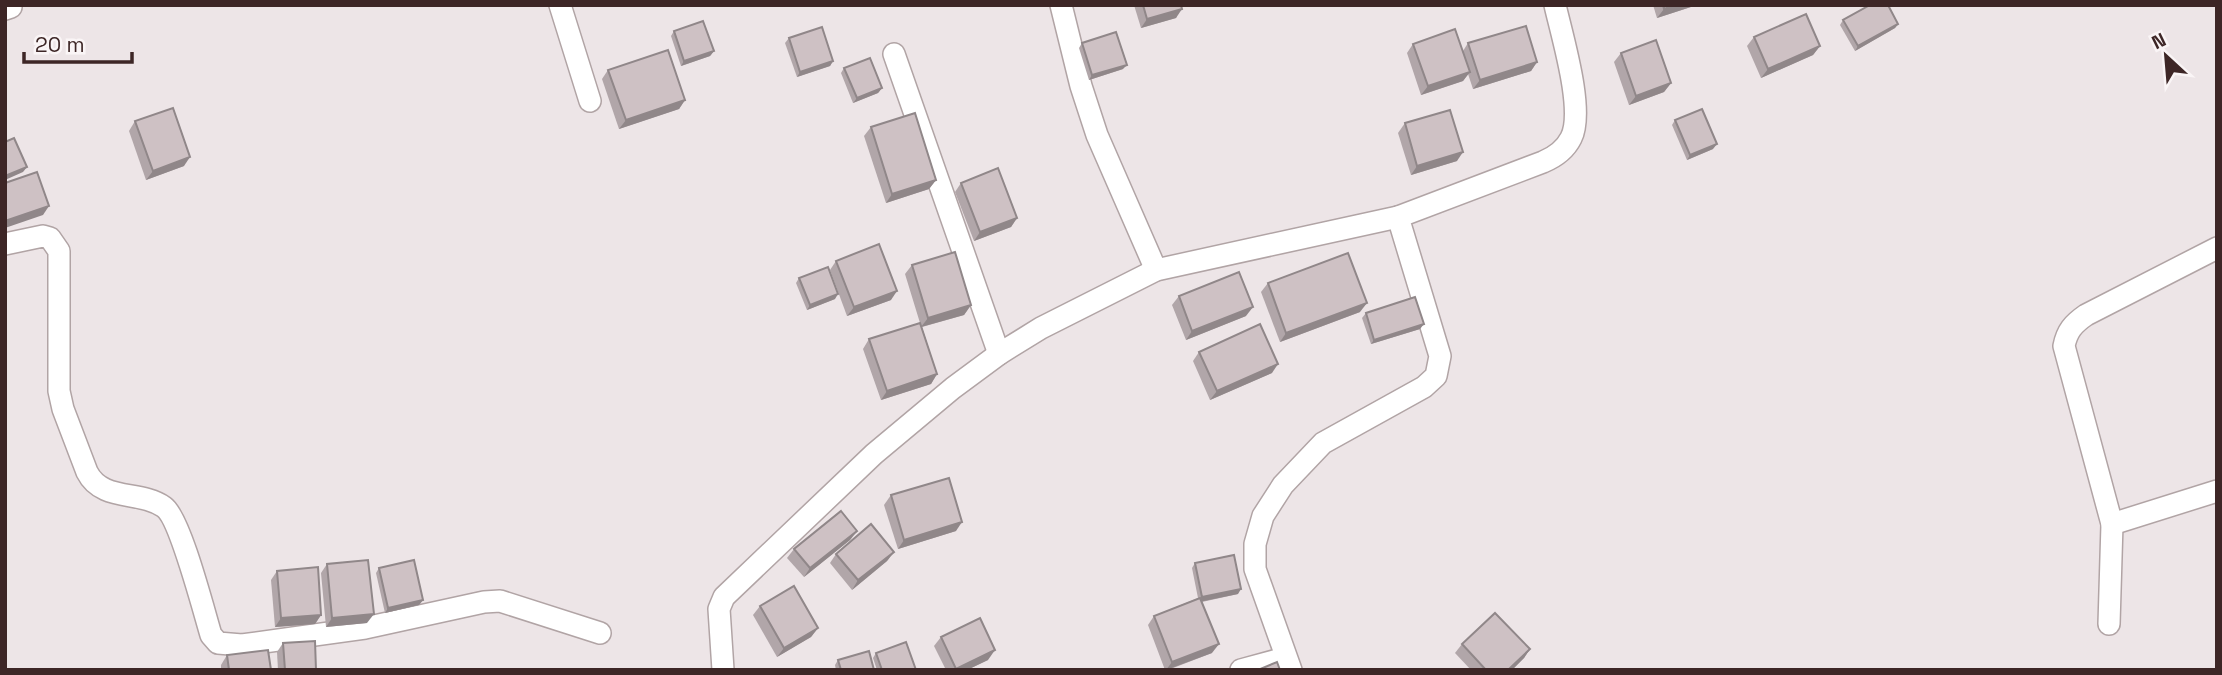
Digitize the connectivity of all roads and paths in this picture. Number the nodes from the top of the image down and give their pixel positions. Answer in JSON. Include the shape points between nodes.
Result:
{"nodes":[{"id":1,"x":560,"y":5,"type":"edge"},
{"id":2,"x":1061,"y":5,"type":"edge"},
{"id":3,"x":1555,"y":5,"type":"edge"},
{"id":4,"x":894,"y":54,"type":"dead end"},
{"id":5,"x":590,"y":101,"type":"dead end"},
{"id":6,"x":1398,"y":217,"type":"junction"},
{"id":7,"x":5,"y":244,"type":"edge"},
{"id":8,"x":2217,"y":248,"type":"edge"},
{"id":9,"x":1156,"y":270,"type":"junction"},
{"id":10,"x":999,"y":354,"type":"junction"},
{"id":11,"x":2217,"y":491,"type":"edge"},
{"id":12,"x":2112,"y":524,"type":"junction"},
{"id":13,"x":2109,"y":624,"type":"dead end"},
{"id":14,"x":600,"y":633,"type":"dead end"},
{"id":15,"x":1288,"y":664,"type":"edge"},
{"id":16,"x":723,"y":670,"type":"edge"},
{"id":17,"x":1241,"y":670,"type":"edge"}],
"edges":[{"from":1,"to":5,"type":"street"},
{"from":2,"to":9,"type":"street","via":[[1097,135]]},
{"from":3,"to":6,"type":"street","via":[[1576,101],[1572,138],[1558,155],[1543,162]]},
{"from":4,"to":10,"type":"street"},
{"from":6,"to":9,"type":"street"},
{"from":6,"to":15,"type":"street","via":[[1440,356],[1436,376],[1323,443],[1283,485],[1263,516],[1255,544],[1255,569]]},
{"from":7,"to":14,"type":"street","via":[[43,236],[55,243],[59,251],[60,400],[87,472],[101,488],[167,509],[211,635],[218,643],[242,645],[352,630],[500,601]]},
{"from":8,"to":12,"type":"street","via":[[2086,315],[2067,333],[2064,346]]},
{"from":9,"to":10,"type":"street"},
{"from":10,"to":16,"type":"street","via":[[874,454],[724,597],[719,610]]},
{"from":11,"to":12,"type":"street"},
{"from":12,"to":13,"type":"street"},
{"from":15,"to":17,"type":"street"}]}
